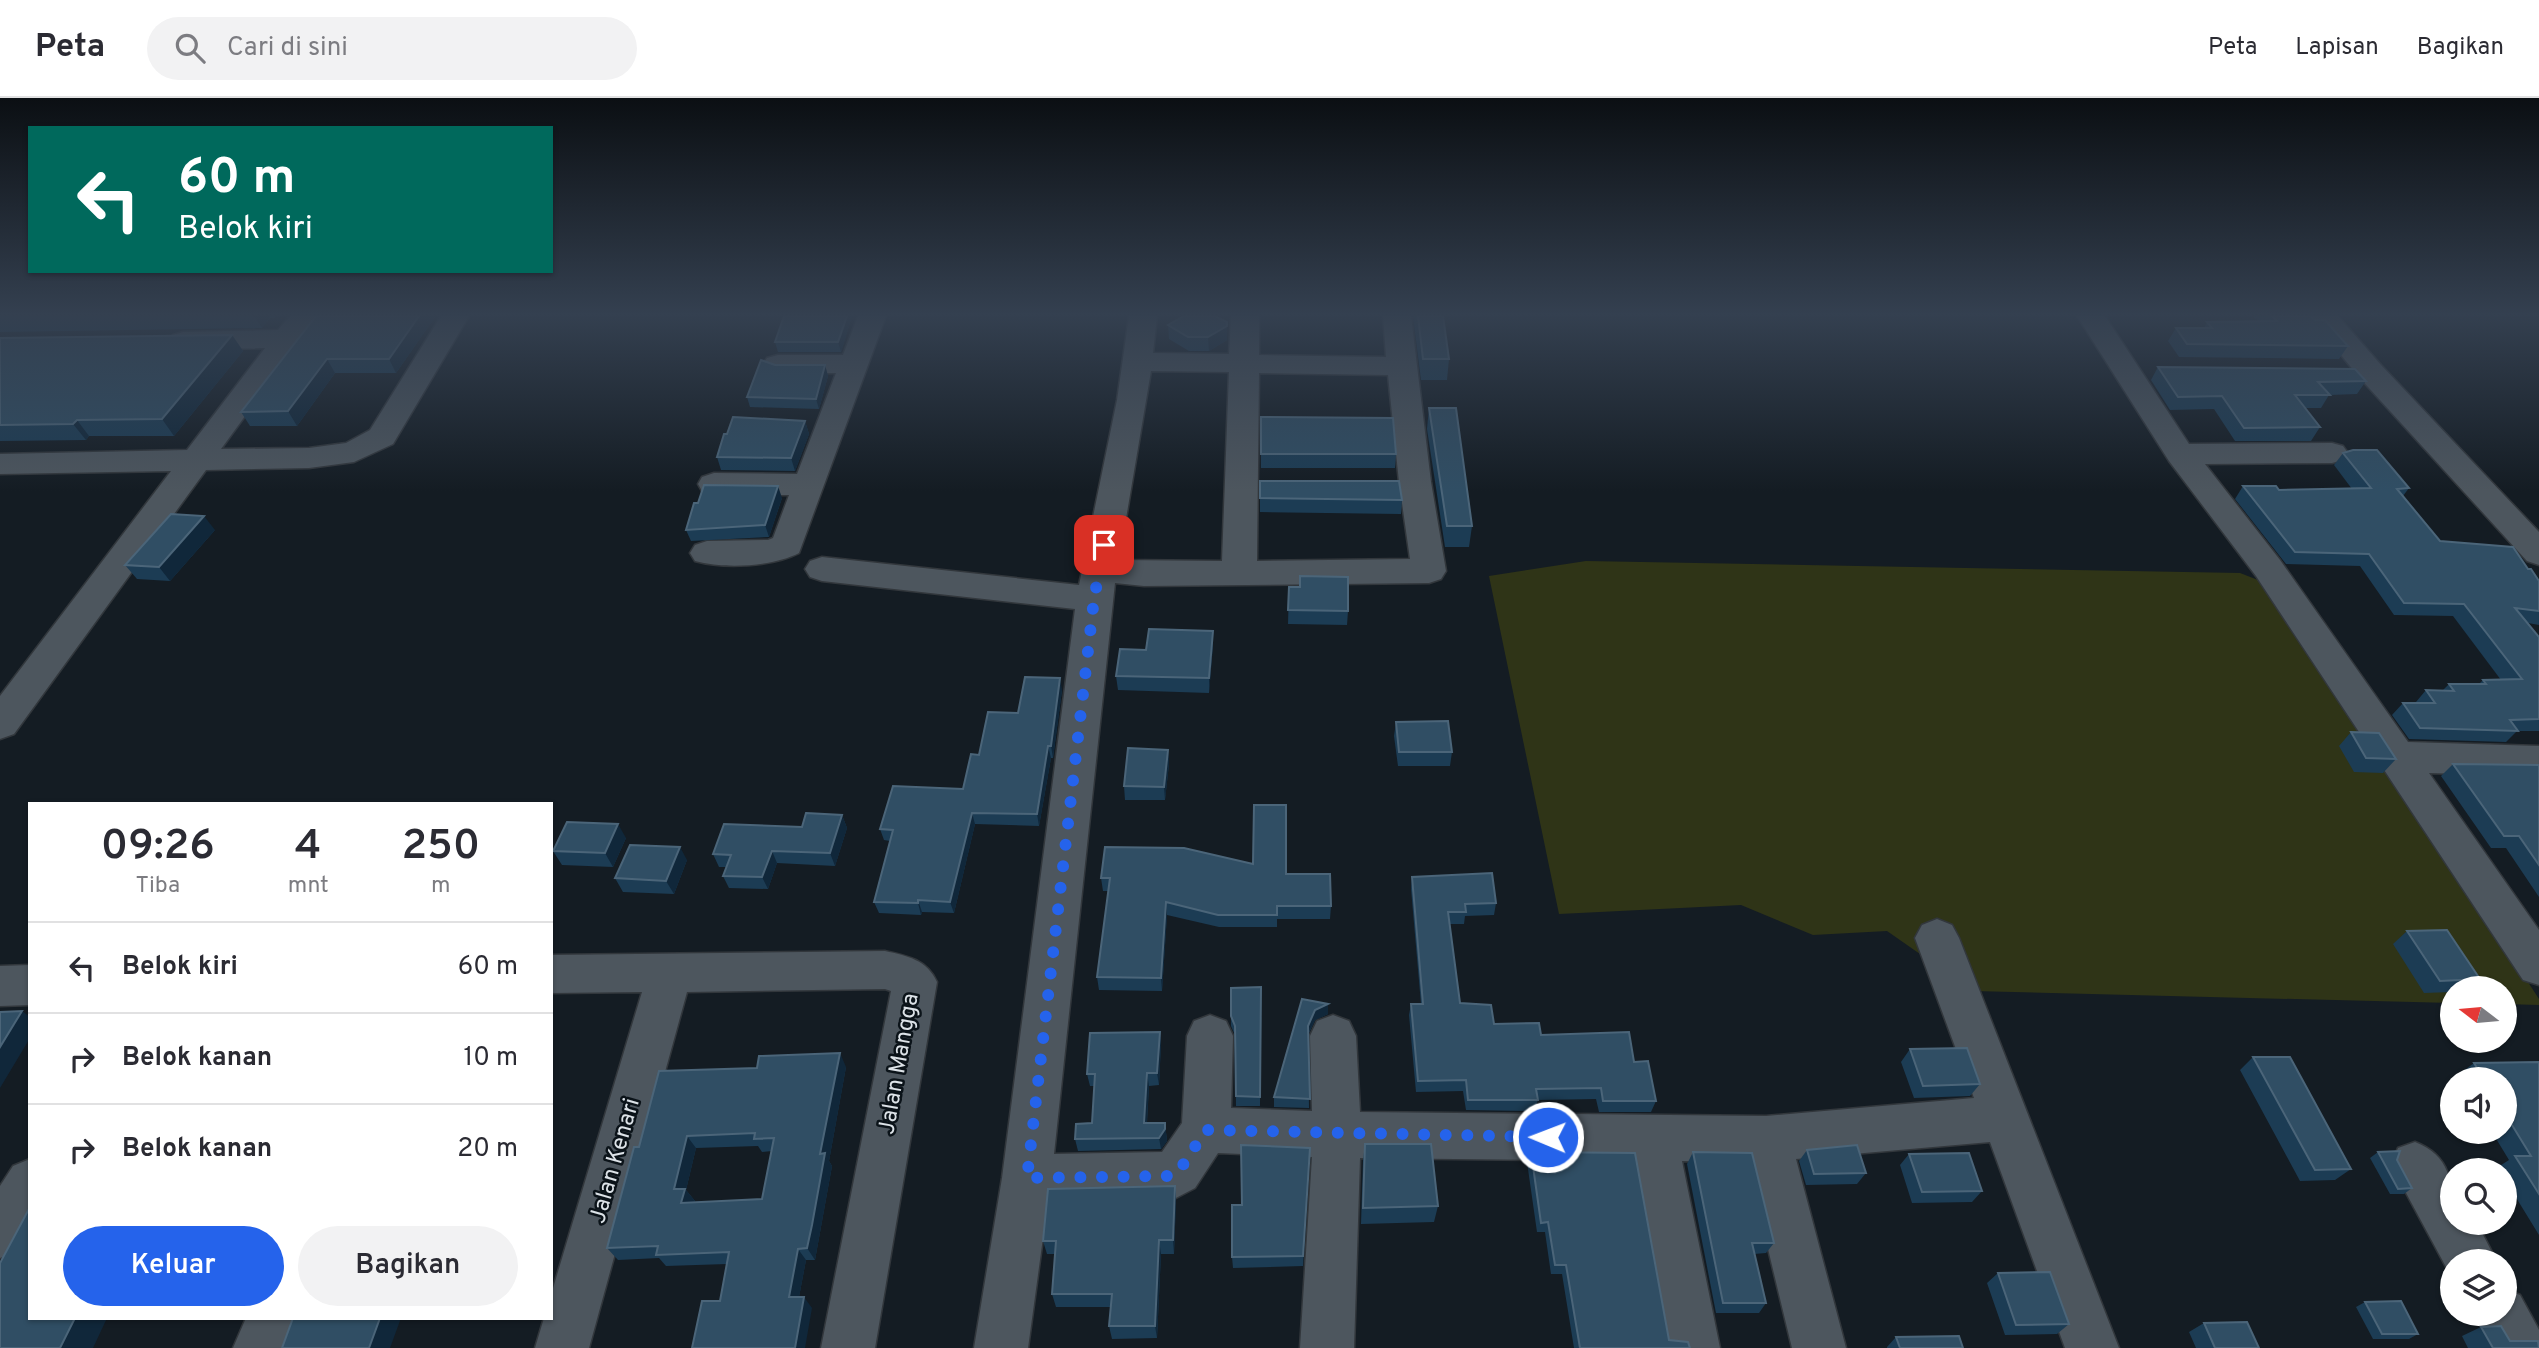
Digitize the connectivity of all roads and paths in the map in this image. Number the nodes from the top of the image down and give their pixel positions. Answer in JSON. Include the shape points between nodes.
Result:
{"nodes":[{"id":1,"x":259,"y":374,"type":"edge"},
{"id":2,"x":420,"y":374,"type":"edge"},
{"id":3,"x":850,"y":374,"type":"edge"},
{"id":4,"x":1135,"y":374,"type":"edge"},
{"id":5,"x":1246,"y":374,"type":"edge"},
{"id":6,"x":1402,"y":374,"type":"edge"},
{"id":7,"x":2128,"y":374,"type":"edge"},
{"id":8,"x":2373,"y":374,"type":"edge"},
{"id":9,"x":796,"y":421,"type":"edge"},
{"id":10,"x":833,"y":422,"type":"junction"},
{"id":11,"x":2332,"y":453,"type":"dead end"},
{"id":12,"x":2180,"y":454,"type":"junction"},
{"id":13,"x":195,"y":460,"type":"junction"},
{"id":14,"x":0,"y":464,"type":"edge"},
{"id":15,"x":715,"y":484,"type":"edge"},
{"id":16,"x":809,"y":485,"type":"junction"},
{"id":17,"x":707,"y":553,"type":"dead end"},
{"id":18,"x":2539,"y":553,"type":"edge"},
{"id":19,"x":1240,"y":559,"type":"junction"},
{"id":20,"x":822,"y":569,"type":"dead end"},
{"id":21,"x":1097,"y":584,"type":"junction"},
{"id":22,"x":0,"y":724,"type":"edge"},
{"id":23,"x":2395,"y":757,"type":"junction"},
{"id":24,"x":2539,"y":761,"type":"edge"},
{"id":25,"x":1937,"y":937,"type":"dead end"},
{"id":26,"x":2539,"y":966,"type":"edge"},
{"id":27,"x":553,"y":974,"type":"edge"},
{"id":28,"x":670,"y":974,"type":"junction"},
{"id":29,"x":28,"y":985,"type":"edge"},
{"id":30,"x":0,"y":986,"type":"edge"},
{"id":31,"x":1210,"y":1036,"type":"dead end"},
{"id":32,"x":1333,"y":1036,"type":"dead end"},
{"id":33,"x":2006,"y":1118,"type":"junction"},
{"id":34,"x":1206,"y":1130,"type":"junction"},
{"id":35,"x":1337,"y":1135,"type":"junction"},
{"id":36,"x":1653,"y":1138,"type":"junction"},
{"id":37,"x":1766,"y":1139,"type":"junction"},
{"id":38,"x":2415,"y":1165,"type":"dead end"},
{"id":39,"x":1027,"y":1178,"type":"junction"},
{"id":40,"x":28,"y":1186,"type":"edge"},
{"id":41,"x":0,"y":1233,"type":"edge"},
{"id":42,"x":2463,"y":1249,"type":"edge"},
{"id":43,"x":272,"y":1320,"type":"edge"},
{"id":44,"x":2508,"y":1326,"type":"edge"},
{"id":45,"x":260,"y":1348,"type":"edge"},
{"id":46,"x":562,"y":1348,"type":"edge"},
{"id":47,"x":848,"y":1348,"type":"edge"},
{"id":48,"x":1001,"y":1348,"type":"edge"},
{"id":49,"x":1327,"y":1348,"type":"edge"},
{"id":50,"x":1693,"y":1348,"type":"edge"},
{"id":51,"x":1819,"y":1348,"type":"edge"},
{"id":52,"x":2092,"y":1348,"type":"edge"},
{"id":53,"x":2520,"y":1348,"type":"edge"}],
"edges":[{"from":1,"to":13,"type":"street"},
{"from":2,"to":13,"type":"street","via":[[382,437],[370,445],[332,456]]},
{"from":3,"to":10,"type":"street"},
{"from":4,"to":21,"type":"street"},
{"from":5,"to":19,"type":"street","via":[[1257,419],[1255,482]]},
{"from":6,"to":19,"type":"street","via":[[1395,421],[1402,482],[1425,546]]},
{"from":7,"to":12,"type":"street"},
{"from":8,"to":18,"type":"street"},
{"from":9,"to":10,"type":"street"},
{"from":10,"to":16,"type":"street"},
{"from":11,"to":12,"type":"street"},
{"from":12,"to":23,"type":"street","via":[[2268,568]]},
{"from":13,"to":14,"type":"street"},
{"from":13,"to":22,"type":"street"},
{"from":15,"to":16,"type":"street"},
{"from":16,"to":17,"type":"street","via":[[787,545],[773,552]]},
{"from":19,"to":21,"type":"street"},
{"from":20,"to":21,"type":"street"},
{"from":21,"to":39,"type":"street"},
{"from":23,"to":24,"type":"street"},
{"from":23,"to":26,"type":"street"},
{"from":25,"to":33,"type":"street"},
{"from":27,"to":28,"type":"street"},
{"from":28,"to":46,"type":"street","name":"Jalan Kenari"},
{"from":28,"to":47,"type":"street","name":"Jalan Mangga","via":[[885,970],[915,982]]},
{"from":29,"to":30,"type":"street"},
{"from":31,"to":34,"type":"street"},
{"from":32,"to":35,"type":"street"},
{"from":33,"to":37,"type":"street"},
{"from":33,"to":52,"type":"street"},
{"from":34,"to":35,"type":"street"},
{"from":34,"to":39,"type":"street","via":[[1184,1166],[1172,1176]]},
{"from":35,"to":36,"type":"street"},
{"from":35,"to":49,"type":"street"},
{"from":36,"to":37,"type":"street"},
{"from":36,"to":50,"type":"street"},
{"from":37,"to":51,"type":"street"},
{"from":38,"to":42,"type":"street"},
{"from":39,"to":48,"type":"street"},
{"from":40,"to":41,"type":"street"},
{"from":43,"to":45,"type":"street"},
{"from":44,"to":53,"type":"street"}]}
